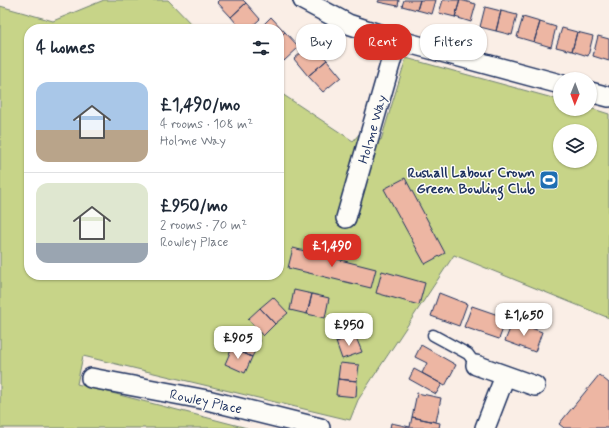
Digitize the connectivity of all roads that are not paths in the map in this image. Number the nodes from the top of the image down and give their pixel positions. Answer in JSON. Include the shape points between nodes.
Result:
{"nodes":[{"id":1,"x":303,"y":0,"type":"edge"},
{"id":2,"x":354,"y":26,"type":"edge"},
{"id":3,"x":412,"y":44,"type":"edge"},
{"id":4,"x":391,"y":60,"type":"edge"},
{"id":5,"x":553,"y":82,"type":"edge"},
{"id":6,"x":597,"y":94,"type":"edge"},
{"id":7,"x":609,"y":97,"type":"edge"},
{"id":8,"x":346,"y":218,"type":"dead end"},
{"id":9,"x":433,"y":335,"type":"dead end"},
{"id":10,"x":476,"y":365,"type":"joint"},
{"id":11,"x":505,"y":376,"type":"junction"},
{"id":12,"x":91,"y":378,"type":"dead end"},
{"id":13,"x":535,"y":386,"type":"dead end"},
{"id":14,"x":320,"y":428,"type":"edge"},
{"id":15,"x":485,"y":428,"type":"edge"}],
"edges":[{"from":1,"to":2,"type":"street"},
{"from":3,"to":5,"type":"street"},
{"from":4,"to":8,"type":"street","name":"Holme Way"},
{"from":6,"to":7,"type":"street"},
{"from":9,"to":10,"type":"lane","via":[[468,354]]},
{"from":10,"to":11,"type":"street"},
{"from":11,"to":13,"type":"street"},
{"from":11,"to":15,"type":"street"},
{"from":12,"to":14,"type":"street","name":"Rowley Place","via":[[207,400]]}]}
